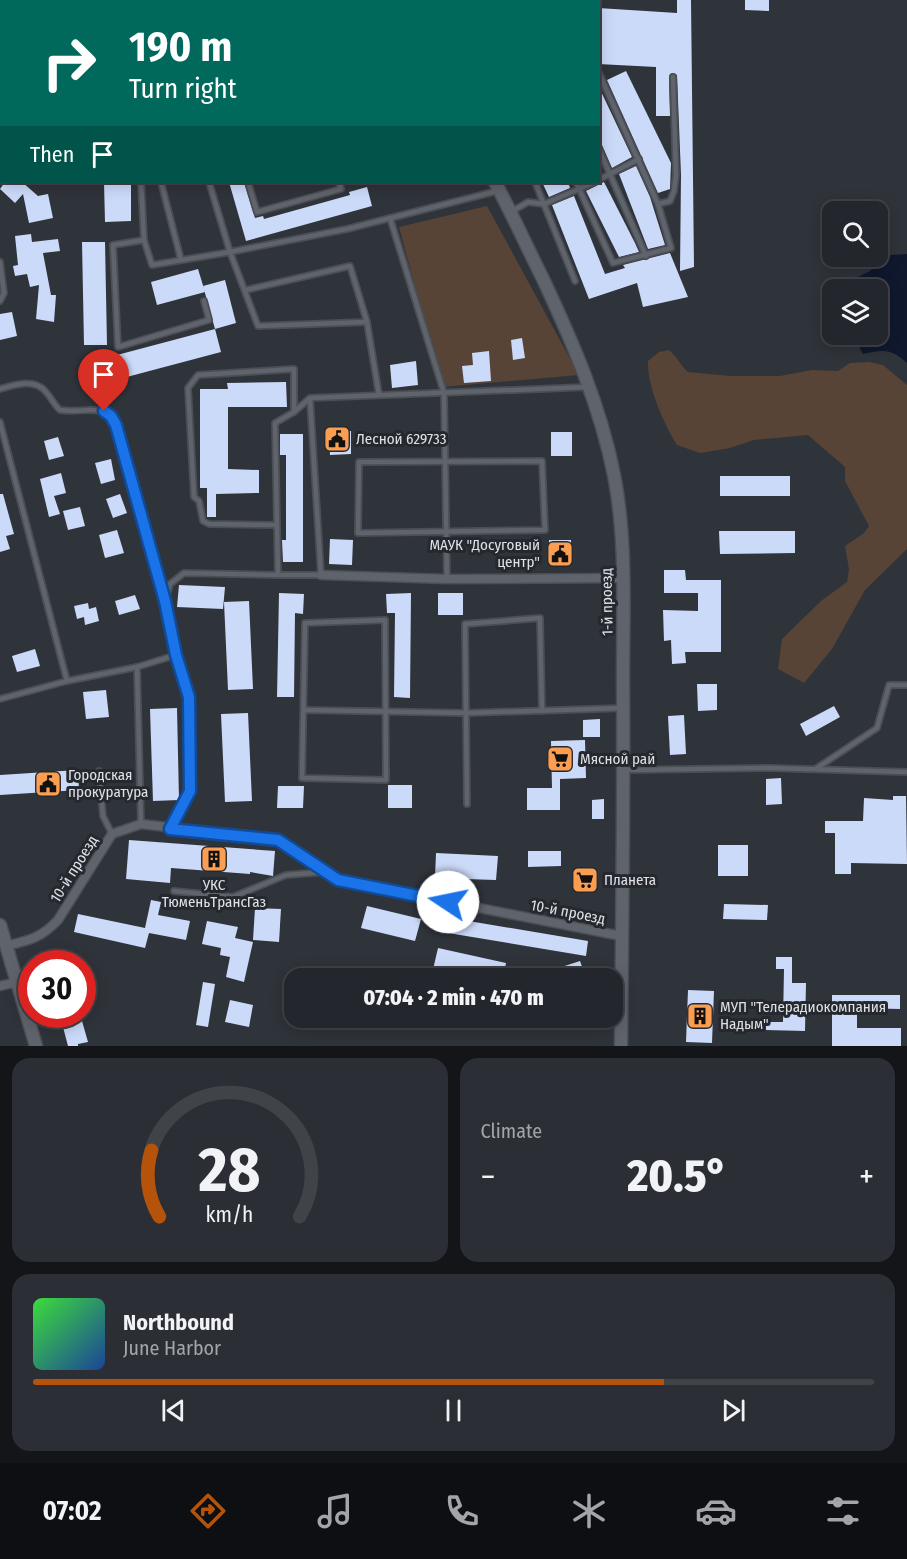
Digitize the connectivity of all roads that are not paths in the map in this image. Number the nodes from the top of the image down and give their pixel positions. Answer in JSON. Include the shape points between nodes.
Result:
{"nodes":[{"id":1,"x":600,"y":75,"type":"edge"},
{"id":2,"x":673,"y":76,"type":"dead end"},
{"id":3,"x":600,"y":151,"type":"edge"},
{"id":4,"x":639,"y":159,"type":"junction"},
{"id":5,"x":611,"y":175,"type":"junction"},
{"id":6,"x":600,"y":180,"type":"edge"},
{"id":7,"x":141,"y":183,"type":"edge"},
{"id":8,"x":161,"y":183,"type":"edge"},
{"id":9,"x":209,"y":183,"type":"edge"},
{"id":10,"x":248,"y":183,"type":"edge"},
{"id":11,"x":339,"y":183,"type":"edge"},
{"id":12,"x":535,"y":183,"type":"edge"},
{"id":13,"x":576,"y":183,"type":"edge"},
{"id":14,"x":592,"y":183,"type":"edge"},
{"id":15,"x":497,"y":186,"type":"edge"},
{"id":16,"x":579,"y":189,"type":"junction"},
{"id":17,"x":544,"y":204,"type":"junction"},
{"id":18,"x":658,"y":204,"type":"junction"},
{"id":19,"x":511,"y":212,"type":"junction"},
{"id":20,"x":390,"y":218,"type":"junction"},
{"id":21,"x":144,"y":240,"type":"junction"},
{"id":22,"x":230,"y":252,"type":"junction"},
{"id":23,"x":646,"y":256,"type":"junction"},
{"id":24,"x":181,"y":260,"type":"junction"},
{"id":25,"x":0,"y":262,"type":"edge"},
{"id":26,"x":574,"y":281,"type":"dead end"},
{"id":27,"x":246,"y":290,"type":"junction"},
{"id":28,"x":0,"y":301,"type":"edge"},
{"id":29,"x":204,"y":301,"type":"dead end"},
{"id":30,"x":367,"y":322,"type":"junction"},
{"id":31,"x":590,"y":387,"type":"junction"},
{"id":32,"x":0,"y":389,"type":"edge"},
{"id":33,"x":444,"y":393,"type":"junction"},
{"id":34,"x":379,"y":395,"type":"junction"},
{"id":35,"x":310,"y":398,"type":"junction"},
{"id":36,"x":294,"y":412,"type":"junction"},
{"id":37,"x":0,"y":422,"type":"edge"},
{"id":38,"x":447,"y":461,"type":"junction"},
{"id":39,"x":277,"y":525,"type":"junction"},
{"id":40,"x":447,"y":532,"type":"junction"},
{"id":41,"x":278,"y":574,"type":"junction"},
{"id":42,"x":321,"y":575,"type":"junction"},
{"id":43,"x":623,"y":578,"type":"junction"},
{"id":44,"x":447,"y":579,"type":"junction"},
{"id":45,"x":165,"y":601,"type":"junction"},
{"id":46,"x":176,"y":655,"type":"junction"},
{"id":47,"x":137,"y":666,"type":"junction"},
{"id":48,"x":67,"y":681,"type":"junction"},
{"id":49,"x":907,"y":685,"type":"edge"},
{"id":50,"x":0,"y":699,"type":"edge"},
{"id":51,"x":623,"y":708,"type":"junction"},
{"id":52,"x":304,"y":710,"type":"junction"},
{"id":53,"x":387,"y":711,"type":"junction"},
{"id":54,"x":542,"y":711,"type":"junction"},
{"id":55,"x":466,"y":712,"type":"junction"},
{"id":56,"x":817,"y":768,"type":"junction"},
{"id":57,"x":623,"y":770,"type":"junction"},
{"id":58,"x":99,"y":771,"type":"dead end"},
{"id":59,"x":907,"y":772,"type":"edge"},
{"id":60,"x":467,"y":804,"type":"dead end"},
{"id":61,"x":141,"y":824,"type":"junction"},
{"id":62,"x":170,"y":829,"type":"junction"},
{"id":63,"x":112,"y":834,"type":"junction"},
{"id":64,"x":326,"y":872,"type":"junction"},
{"id":65,"x":174,"y":891,"type":"dead end"},
{"id":66,"x":0,"y":925,"type":"edge"},
{"id":67,"x":621,"y":936,"type":"junction"},
{"id":68,"x":6,"y":946,"type":"junction"},
{"id":69,"x":17,"y":982,"type":"junction"},
{"id":70,"x":0,"y":986,"type":"edge"},
{"id":71,"x":36,"y":1046,"type":"edge"},
{"id":72,"x":621,"y":1046,"type":"edge"}],
"edges":[{"from":1,"to":4,"type":"lane"},
{"from":2,"to":18,"type":"lane","via":[[676,175],[670,201]]},
{"from":3,"to":5,"type":"lane"},
{"from":4,"to":5,"type":"lane"},
{"from":4,"to":18,"type":"lane"},
{"from":5,"to":6,"type":"lane"},
{"from":5,"to":23,"type":"lane"},
{"from":7,"to":21,"type":"lane"},
{"from":8,"to":24,"type":"lane"},
{"from":9,"to":22,"type":"lane"},
{"from":10,"to":11,"type":"lane","via":[[256,212],[341,189]]},
{"from":12,"to":17,"type":"lane"},
{"from":13,"to":16,"type":"lane"},
{"from":14,"to":16,"type":"lane"},
{"from":15,"to":19,"type":"street","name":"1-й проезд"},
{"from":15,"to":20,"type":"lane"},
{"from":16,"to":17,"type":"lane"},
{"from":16,"to":23,"type":"lane","via":[[613,263]]},
{"from":17,"to":19,"type":"lane","via":[[528,202]]},
{"from":17,"to":26,"type":"lane"},
{"from":18,"to":23,"type":"lane","via":[[671,248]]},
{"from":19,"to":31,"type":"street","name":"1-й проезд"},
{"from":20,"to":22,"type":"lane"},
{"from":20,"to":33,"type":"lane"},
{"from":21,"to":24,"type":"lane","via":[[152,265]]},
{"from":21,"to":29,"type":"lane","via":[[113,245],[118,347],[209,321]]},
{"from":22,"to":24,"type":"lane"},
{"from":22,"to":27,"type":"lane"},
{"from":25,"to":28,"type":"lane","via":[[4,292]]},
{"from":27,"to":30,"type":"lane","via":[[258,326]]},
{"from":27,"to":30,"type":"lane","via":[[350,266]]},
{"from":30,"to":34,"type":"lane"},
{"from":31,"to":33,"type":"lane"},
{"from":31,"to":43,"type":"street","name":"1-й проезд","via":[[614,476]]},
{"from":32,"to":45,"type":"lane","via":[[20,383],[34,384],[44,390],[60,411],[104,411],[111,416]]},
{"from":33,"to":34,"type":"lane"},
{"from":33,"to":38,"type":"lane"},
{"from":34,"to":35,"type":"lane"},
{"from":35,"to":36,"type":"lane"},
{"from":35,"to":42,"type":"lane"},
{"from":36,"to":39,"type":"lane","via":[[275,423]]},
{"from":36,"to":39,"type":"lane","via":[[294,369],[198,375],[188,388],[194,497],[199,501],[203,521]]},
{"from":37,"to":48,"type":"lane"},
{"from":38,"to":40,"type":"lane"},
{"from":38,"to":40,"type":"lane","via":[[359,462],[358,533]]},
{"from":38,"to":40,"type":"lane","via":[[542,461],[545,531]]},
{"from":39,"to":41,"type":"lane"},
{"from":40,"to":44,"type":"lane"},
{"from":41,"to":42,"type":"lane"},
{"from":41,"to":45,"type":"lane","via":[[184,573],[170,584]]},
{"from":42,"to":44,"type":"street"},
{"from":43,"to":44,"type":"street"},
{"from":43,"to":51,"type":"street","name":"1-й проезд"},
{"from":45,"to":46,"type":"lane"},
{"from":46,"to":47,"type":"lane"},
{"from":46,"to":62,"type":"lane","via":[[189,697],[190,791]]},
{"from":47,"to":48,"type":"lane"},
{"from":47,"to":61,"type":"lane"},
{"from":48,"to":50,"type":"lane"},
{"from":49,"to":56,"type":"lane","via":[[889,685],[877,728]]},
{"from":51,"to":54,"type":"lane"},
{"from":51,"to":57,"type":"street","name":"1-й проезд"},
{"from":52,"to":53,"type":"lane"},
{"from":52,"to":53,"type":"lane","via":[[302,778],[374,780],[386,780]]},
{"from":52,"to":53,"type":"lane","via":[[305,623],[385,620]]},
{"from":53,"to":55,"type":"lane"},
{"from":54,"to":55,"type":"lane"},
{"from":54,"to":55,"type":"lane","via":[[540,618],[465,624]]},
{"from":55,"to":60,"type":"lane"},
{"from":56,"to":57,"type":"lane"},
{"from":56,"to":59,"type":"lane"},
{"from":57,"to":67,"type":"street","name":"1-й проезд"},
{"from":58,"to":63,"type":"lane","via":[[103,816]]},
{"from":61,"to":62,"type":"street","name":"10-й проезд"},
{"from":61,"to":63,"type":"street","name":"10-й проезд"},
{"from":62,"to":64,"type":"street","name":"10-й проезд","via":[[278,840]]},
{"from":63,"to":68,"type":"street","name":"10-й проезд","via":[[58,920],[37,939]]},
{"from":64,"to":65,"type":"lane","via":[[286,875],[233,897]]},
{"from":64,"to":67,"type":"street","name":"10-й проезд","via":[[338,880]]},
{"from":66,"to":68,"type":"street"},
{"from":67,"to":72,"type":"street","name":"1-й проезд"},
{"from":68,"to":69,"type":"street"},
{"from":69,"to":70,"type":"street"},
{"from":69,"to":71,"type":"street"}]}
